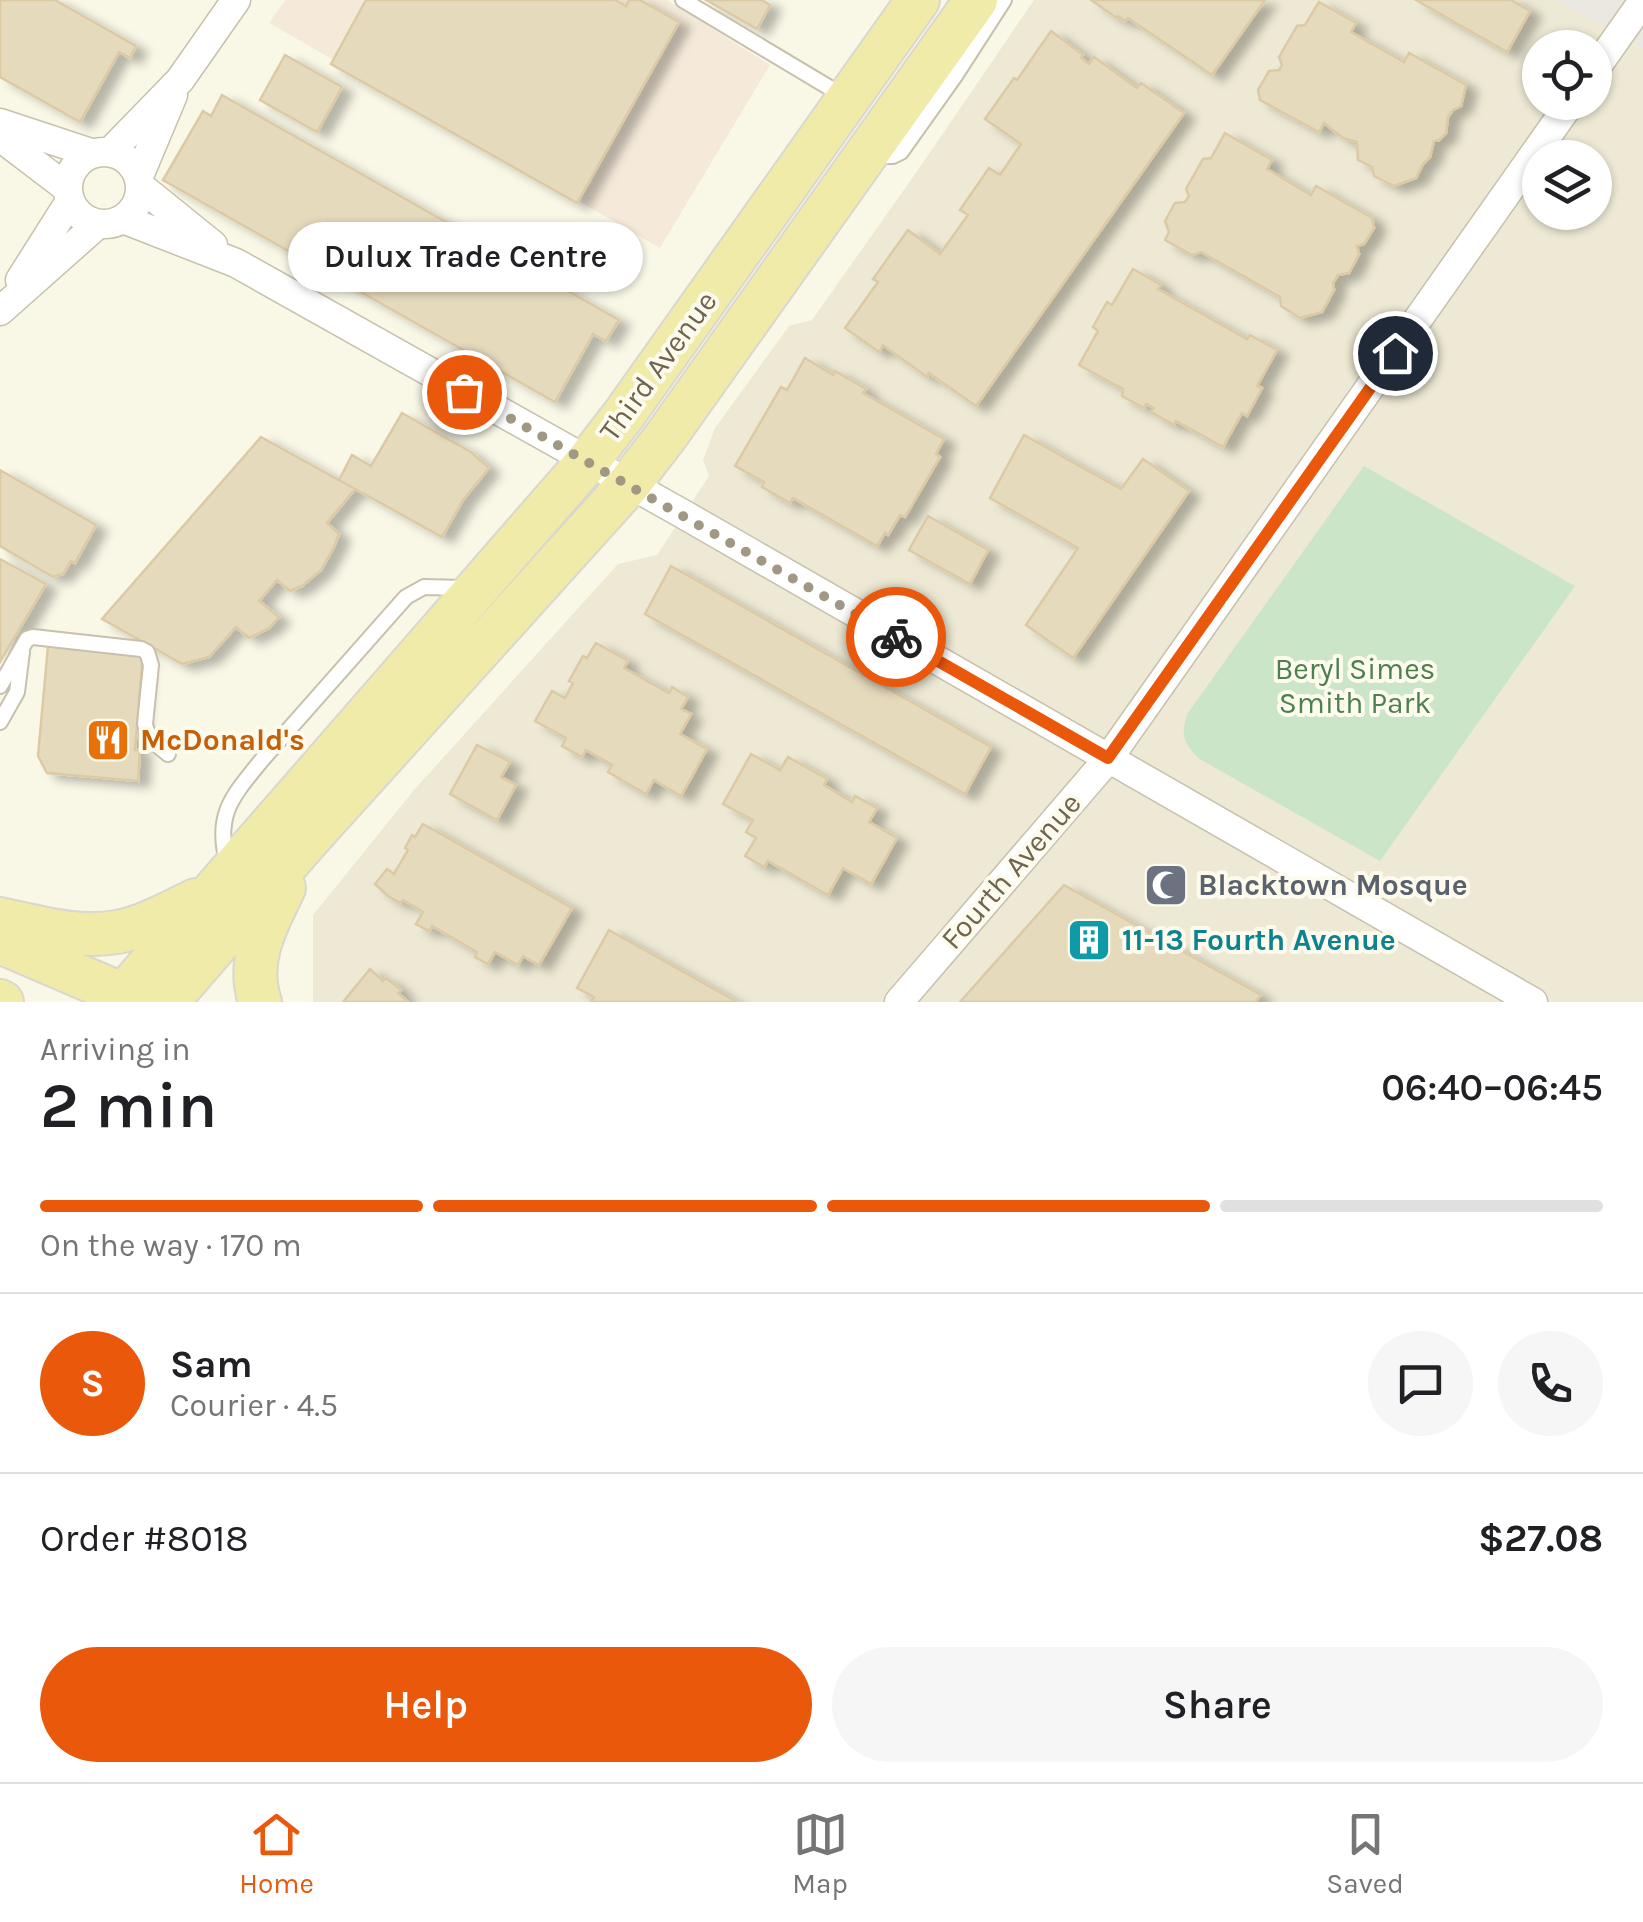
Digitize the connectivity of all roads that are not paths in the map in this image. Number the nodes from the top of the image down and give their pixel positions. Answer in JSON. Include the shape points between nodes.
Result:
{"nodes":[{"id":1,"x":236,"y":0,"type":"edge"},
{"id":2,"x":683,"y":0,"type":"edge"},
{"id":3,"x":918,"y":0,"type":"edge"},
{"id":4,"x":976,"y":0,"type":"edge"},
{"id":5,"x":1004,"y":0,"type":"edge"},
{"id":6,"x":1643,"y":1,"type":"edge"},
{"id":7,"x":1612,"y":45,"type":"edge"},
{"id":8,"x":180,"y":80,"type":"junction"},
{"id":9,"x":847,"y":99,"type":"junction"},
{"id":10,"x":1559,"y":120,"type":"edge"},
{"id":11,"x":0,"y":122,"type":"edge"},
{"id":12,"x":0,"y":136,"type":"edge"},
{"id":13,"x":101,"y":153,"type":"junction"},
{"id":14,"x":866,"y":156,"type":"junction"},
{"id":15,"x":140,"y":181,"type":"junction"},
{"id":16,"x":68,"y":195,"type":"junction"},
{"id":17,"x":111,"y":222,"type":"junction"},
{"id":18,"x":236,"y":263,"type":"junction"},
{"id":19,"x":2,"y":309,"type":"edge"},
{"id":20,"x":588,"y":462,"type":"junction"},
{"id":21,"x":628,"y":484,"type":"junction"},
{"id":22,"x":23,"y":647,"type":"junction"},
{"id":23,"x":0,"y":686,"type":"edge"},
{"id":24,"x":0,"y":722,"type":"edge"},
{"id":25,"x":168,"y":754,"type":"dead end"},
{"id":26,"x":1108,"y":758,"type":"junction"},
{"id":27,"x":306,"y":842,"type":"junction"},
{"id":28,"x":221,"y":882,"type":"junction"},
{"id":29,"x":0,"y":919,"type":"edge"},
{"id":30,"x":0,"y":942,"type":"edge"},
{"id":31,"x":127,"y":999,"type":"edge"},
{"id":32,"x":167,"y":1002,"type":"edge"},
{"id":33,"x":260,"y":1002,"type":"edge"},
{"id":34,"x":899,"y":1002,"type":"edge"},
{"id":35,"x":1532,"y":1002,"type":"edge"}],
"edges":[{"from":1,"to":8,"type":"street"},
{"from":2,"to":9,"type":"lane"},
{"from":3,"to":9,"type":"main road","name":"Third Avenue"},
{"from":4,"to":14,"type":"main road","name":"Third Avenue"},
{"from":5,"to":14,"type":"lane","via":[[900,152]]},
{"from":6,"to":7,"type":"street"},
{"from":8,"to":13,"type":"street"},
{"from":8,"to":15,"type":"street"},
{"from":9,"to":20,"type":"main road","name":"Third Avenue"},
{"from":10,"to":26,"type":"street","name":"Fourth Avenue"},
{"from":11,"to":13,"type":"street"},
{"from":12,"to":16,"type":"street"},
{"from":13,"to":15,"type":"street","via":[[128,160]]},
{"from":13,"to":16,"type":"street","via":[[74,167]]},
{"from":14,"to":21,"type":"main road","name":"Third Avenue"},
{"from":15,"to":17,"type":"street","via":[[136,205]]},
{"from":15,"to":18,"type":"street"},
{"from":16,"to":17,"type":"street","via":[[81,217]]},
{"from":16,"to":19,"type":"street"},
{"from":17,"to":18,"type":"street"},
{"from":17,"to":19,"type":"street"},
{"from":18,"to":20,"type":"street"},
{"from":20,"to":21,"type":"street"},
{"from":20,"to":28,"type":"main road","name":"Third Avenue"},
{"from":21,"to":26,"type":"street"},
{"from":21,"to":27,"type":"main road","name":"Third Avenue"},
{"from":22,"to":23,"type":"lane"},
{"from":22,"to":24,"type":"lane","via":[[17,692]]},
{"from":22,"to":25,"type":"lane","via":[[33,636],[148,652],[145,724]]},
{"from":26,"to":34,"type":"street","name":"Fourth Avenue"},
{"from":26,"to":35,"type":"street"},
{"from":27,"to":32,"type":"main road","name":"Third Avenue"},
{"from":27,"to":33,"type":"main road","name":"Third Avenue","via":[[257,950]]},
{"from":28,"to":29,"type":"main road","name":"Third Avenue","via":[[116,932],[48,930]]},
{"from":28,"to":31,"type":"main road","name":"Third Avenue"},
{"from":30,"to":31,"type":"main road"}]}
